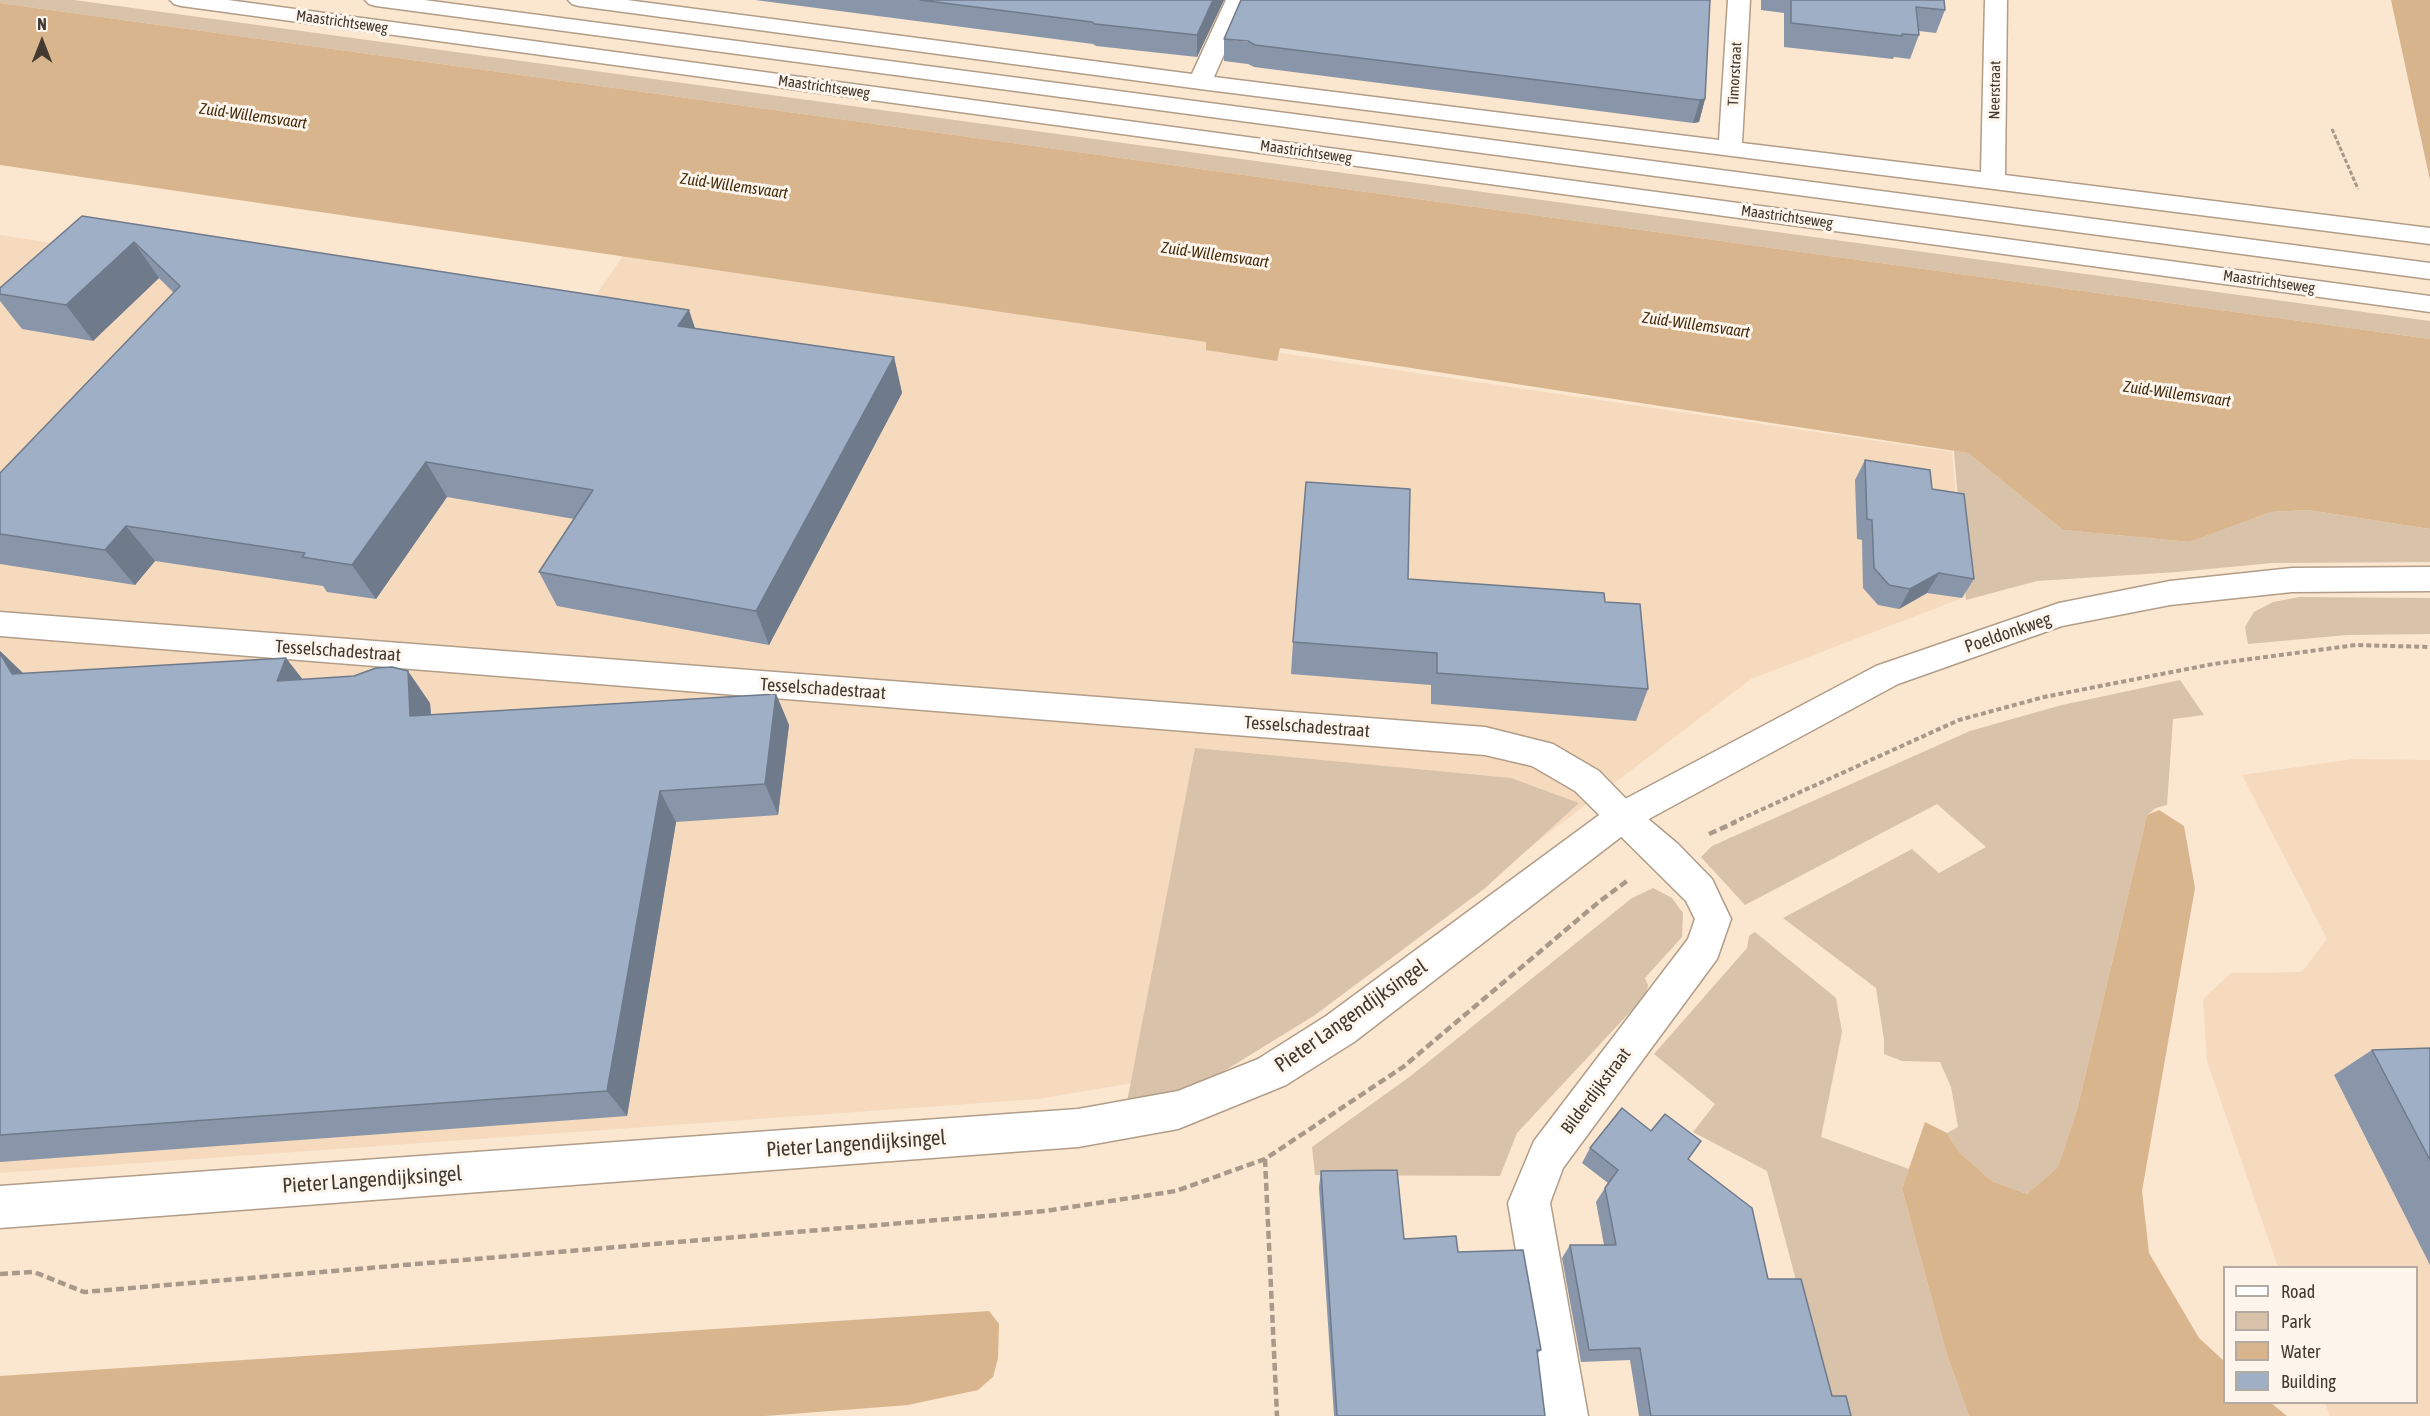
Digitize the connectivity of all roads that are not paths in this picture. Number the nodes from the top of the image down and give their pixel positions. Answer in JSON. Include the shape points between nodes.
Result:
{"nodes":[{"id":1,"x":181,"y":0,"type":"edge"},
{"id":2,"x":376,"y":0,"type":"edge"},
{"id":3,"x":579,"y":0,"type":"edge"},
{"id":4,"x":1237,"y":0,"type":"edge"},
{"id":5,"x":1739,"y":0,"type":"edge"},
{"id":6,"x":1996,"y":0,"type":"edge"},
{"id":7,"x":655,"y":5,"type":"edge"},
{"id":8,"x":1200,"y":82,"type":"junction"},
{"id":9,"x":1730,"y":148,"type":"junction"},
{"id":10,"x":1993,"y":181,"type":"junction"},
{"id":11,"x":2430,"y":236,"type":"edge"},
{"id":12,"x":2430,"y":271,"type":"edge"},
{"id":13,"x":2430,"y":304,"type":"edge"},
{"id":14,"x":2430,"y":579,"type":"edge"},
{"id":15,"x":0,"y":624,"type":"edge"},
{"id":16,"x":1622,"y":817,"type":"junction"},
{"id":17,"x":0,"y":1207,"type":"edge"},
{"id":18,"x":1566,"y":1416,"type":"edge"}],
"edges":[{"from":1,"to":13,"type":"street","name":"Maastrichtseweg"},
{"from":2,"to":12,"type":"street","name":"Maastrichtseweg"},
{"from":3,"to":7,"type":"street"},
{"from":4,"to":8,"type":"street"},
{"from":5,"to":9,"type":"street","name":"Timorstraat"},
{"from":6,"to":10,"type":"street","name":"Neerstraat"},
{"from":7,"to":8,"type":"street"},
{"from":8,"to":9,"type":"street"},
{"from":9,"to":10,"type":"street"},
{"from":10,"to":11,"type":"street"},
{"from":14,"to":16,"type":"street","name":"Poeldonkweg","via":[[2292,580],[2170,593],[2059,615],[1887,675]]},
{"from":15,"to":16,"type":"street","name":"Tesselschadestraat","via":[[1485,741],[1541,754],[1587,781]]},
{"from":16,"to":17,"type":"street","name":"Pieter Langendijksingel","via":[[1340,1029],[1272,1072],[1178,1110],[1078,1128]]},
{"from":16,"to":18,"type":"street","name":"Bilderdijkstraat","via":[[1699,890],[1713,919],[1704,947],[1548,1155],[1529,1203]]}]}
